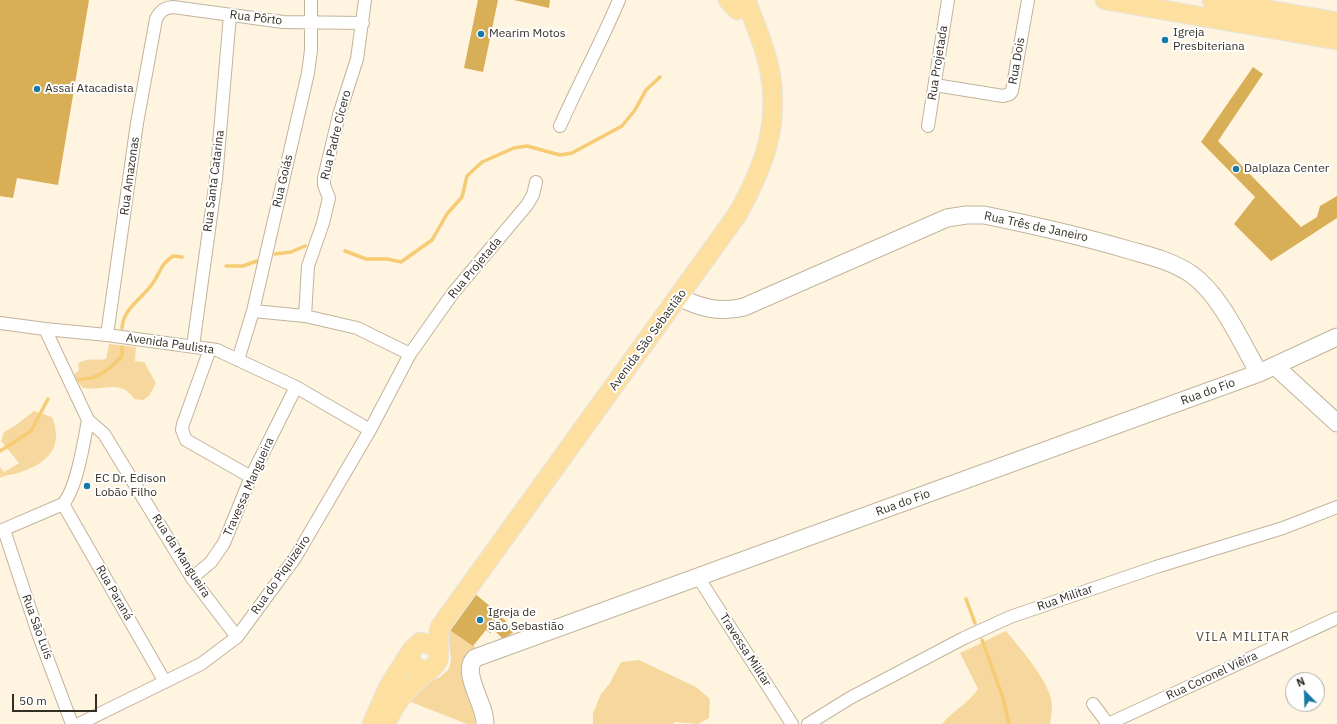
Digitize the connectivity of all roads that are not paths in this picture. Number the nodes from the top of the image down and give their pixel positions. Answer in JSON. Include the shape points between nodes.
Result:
{"nodes":[{"id":1,"x":311,"y":0,"type":"edge"},
{"id":2,"x":365,"y":0,"type":"edge"},
{"id":3,"x":619,"y":0,"type":"edge"},
{"id":4,"x":948,"y":0,"type":"edge"},
{"id":5,"x":1028,"y":0,"type":"edge"},
{"id":6,"x":1092,"y":0,"type":"edge"},
{"id":7,"x":1212,"y":0,"type":"edge"},
{"id":8,"x":1111,"y":2,"type":"edge"},
{"id":9,"x":736,"y":3,"type":"edge"},
{"id":10,"x":230,"y":15,"type":"junction"},
{"id":11,"x":156,"y":19,"type":"joint"},
{"id":12,"x":311,"y":22,"type":"junction"},
{"id":13,"x":1337,"y":22,"type":"edge"},
{"id":14,"x":363,"y":23,"type":"junction"},
{"id":15,"x":1337,"y":40,"type":"edge"},
{"id":16,"x":935,"y":85,"type":"junction"},
{"id":17,"x":560,"y":126,"type":"dead end"},
{"id":18,"x":928,"y":126,"type":"dead end"},
{"id":19,"x":536,"y":182,"type":"dead end"},
{"id":20,"x":678,"y":297,"type":"junction"},
{"id":21,"x":253,"y":311,"type":"junction"},
{"id":22,"x":306,"y":316,"type":"junction"},
{"id":23,"x":0,"y":323,"type":"edge"},
{"id":24,"x":45,"y":329,"type":"junction"},
{"id":25,"x":107,"y":335,"type":"junction"},
{"id":26,"x":1337,"y":338,"type":"edge"},
{"id":27,"x":193,"y":346,"type":"junction"},
{"id":28,"x":210,"y":349,"type":"junction"},
{"id":29,"x":410,"y":354,"type":"junction"},
{"id":30,"x":238,"y":360,"type":"junction"},
{"id":31,"x":1276,"y":367,"type":"junction"},
{"id":32,"x":1259,"y":373,"type":"junction"},
{"id":33,"x":296,"y":387,"type":"junction"},
{"id":34,"x":88,"y":420,"type":"junction"},
{"id":35,"x":1337,"y":423,"type":"edge"},
{"id":36,"x":370,"y":430,"type":"junction"},
{"id":37,"x":251,"y":477,"type":"junction"},
{"id":38,"x":63,"y":504,"type":"junction"},
{"id":39,"x":1337,"y":507,"type":"edge"},
{"id":40,"x":2,"y":530,"type":"edge"},
{"id":41,"x":698,"y":577,"type":"junction"},
{"id":42,"x":192,"y":578,"type":"junction"},
{"id":43,"x":1337,"y":618,"type":"edge"},
{"id":44,"x":237,"y":637,"type":"junction"},
{"id":45,"x":412,"y":649,"type":"junction"},
{"id":46,"x":435,"y":660,"type":"junction"},
{"id":47,"x":165,"y":682,"type":"junction"},
{"id":48,"x":1093,"y":704,"type":"dead end"},
{"id":49,"x":72,"y":724,"type":"edge"},
{"id":50,"x":80,"y":724,"type":"edge"},
{"id":51,"x":372,"y":724,"type":"edge"},
{"id":52,"x":386,"y":724,"type":"edge"},
{"id":53,"x":485,"y":724,"type":"edge"},
{"id":54,"x":792,"y":724,"type":"edge"},
{"id":55,"x":808,"y":724,"type":"edge"},
{"id":56,"x":1108,"y":724,"type":"edge"}],
"edges":[{"from":1,"to":12,"type":"street","name":"Rua Goiás"},
{"from":2,"to":14,"type":"street","name":"Rua Padre Cícero"},
{"from":3,"to":17,"type":"street","via":[[600,46]]},
{"from":4,"to":16,"type":"street","name":"Rua Projetada"},
{"from":5,"to":16,"type":"street","name":"Rua Dois","via":[[1010,94],[1003,96]]},
{"from":6,"to":8,"type":"main road"},
{"from":7,"to":13,"type":"main road"},
{"from":8,"to":15,"type":"main road"},
{"from":9,"to":20,"type":"main road","name":"Avenida São Sebastião","via":[[763,44],[769,67],[773,115],[770,136],[762,164],[747,197]]},
{"from":9,"to":45,"type":"main road","name":"Avenida São Sebastião","via":[[758,70],[760,94],[756,143],[740,187],[669,294],[444,600]]},
{"from":10,"to":11,"type":"street","name":"Rua Pôrto","via":[[173,7],[164,8]]},
{"from":10,"to":12,"type":"street","name":"Rua Pôrto"},
{"from":10,"to":27,"type":"street","name":"Rua Santa Catarina","via":[[216,179]]},
{"from":11,"to":25,"type":"street","name":"Rua Amazonas","via":[[137,123]]},
{"from":12,"to":14,"type":"street","name":"Rua Pôrto"},
{"from":12,"to":21,"type":"street","name":"Rua Goiás","via":[[308,73]]},
{"from":14,"to":22,"type":"street","name":"Rua Padre Cícero","via":[[357,59],[339,115],[324,178],[329,198],[308,266]]},
{"from":16,"to":18,"type":"street","name":"Rua Projetada"},
{"from":19,"to":29,"type":"street","name":"Rua Projetada","via":[[527,205],[453,293]]},
{"from":20,"to":32,"type":"street","name":"Rua Três de Janeiro","via":[[707,309],[744,307],[942,220],[966,215],[984,215],[1105,243],[1167,261],[1191,274],[1211,294]]},
{"from":20,"to":46,"type":"main road","name":"Avenida São Sebastião","via":[[443,622],[438,635]]},
{"from":21,"to":22,"type":"street"},
{"from":21,"to":30,"type":"street","name":"Rua Goiás"},
{"from":22,"to":29,"type":"street","via":[[357,328]]},
{"from":23,"to":24,"type":"street","name":"Avenida Paulista"},
{"from":24,"to":25,"type":"street","name":"Avenida Paulista"},
{"from":24,"to":34,"type":"street","name":"Rua da Mangueira"},
{"from":25,"to":27,"type":"street","name":"Avenida Paulista"},
{"from":26,"to":31,"type":"street","name":"Rua do Fio"},
{"from":27,"to":28,"type":"street","name":"Avenida Paulista"},
{"from":28,"to":30,"type":"street","name":"Avenida Paulista"},
{"from":28,"to":37,"type":"street","via":[[183,424],[184,436],[186,440]]},
{"from":29,"to":36,"type":"street","name":"Rua do Piquizeiro"},
{"from":30,"to":33,"type":"street","name":"Avenida Paulista"},
{"from":31,"to":32,"type":"street","name":"Rua do Fio"},
{"from":31,"to":35,"type":"street"},
{"from":32,"to":41,"type":"street","name":"Rua do Fio"},
{"from":33,"to":36,"type":"street","name":"Avenida Paulista"},
{"from":33,"to":37,"type":"street","name":"Travessa Mangueira"},
{"from":34,"to":38,"type":"street","via":[[68,497]]},
{"from":34,"to":42,"type":"street","name":"Rua da Mangueira","via":[[104,434]]},
{"from":36,"to":44,"type":"street","name":"Rua do Piquizeiro","via":[[295,558]]},
{"from":37,"to":42,"type":"street","name":"Travessa Mangueira","via":[[224,543],[211,562]]},
{"from":38,"to":40,"type":"street"},
{"from":38,"to":47,"type":"street","name":"Rua Paraná"},
{"from":39,"to":55,"type":"street","name":"Rua Militar","via":[[1283,528],[1010,617],[964,638],[856,695]]},
{"from":40,"to":49,"type":"street","name":"Rua São Luís"},
{"from":41,"to":53,"type":"street","name":"Rua do Fio","via":[[475,658],[469,665],[470,674]]},
{"from":41,"to":54,"type":"street","name":"Travessa Militar"},
{"from":42,"to":44,"type":"street","name":"Rua da Mangueira"},
{"from":43,"to":56,"type":"street","name":"Rua Coronel Viêira"},
{"from":44,"to":47,"type":"street","name":"Rua do Piquizeiro","via":[[201,664]]},
{"from":45,"to":46,"type":"main road","via":[[410,659],[415,667],[423,670]]},
{"from":45,"to":51,"type":"main road","name":"Avenida São Sebastião","via":[[389,686]]},
{"from":46,"to":52,"type":"main road","via":[[404,692],[393,707]]},
{"from":47,"to":50,"type":"street","name":"Rua do Piquizeiro"},
{"from":48,"to":56,"type":"street"}]}
